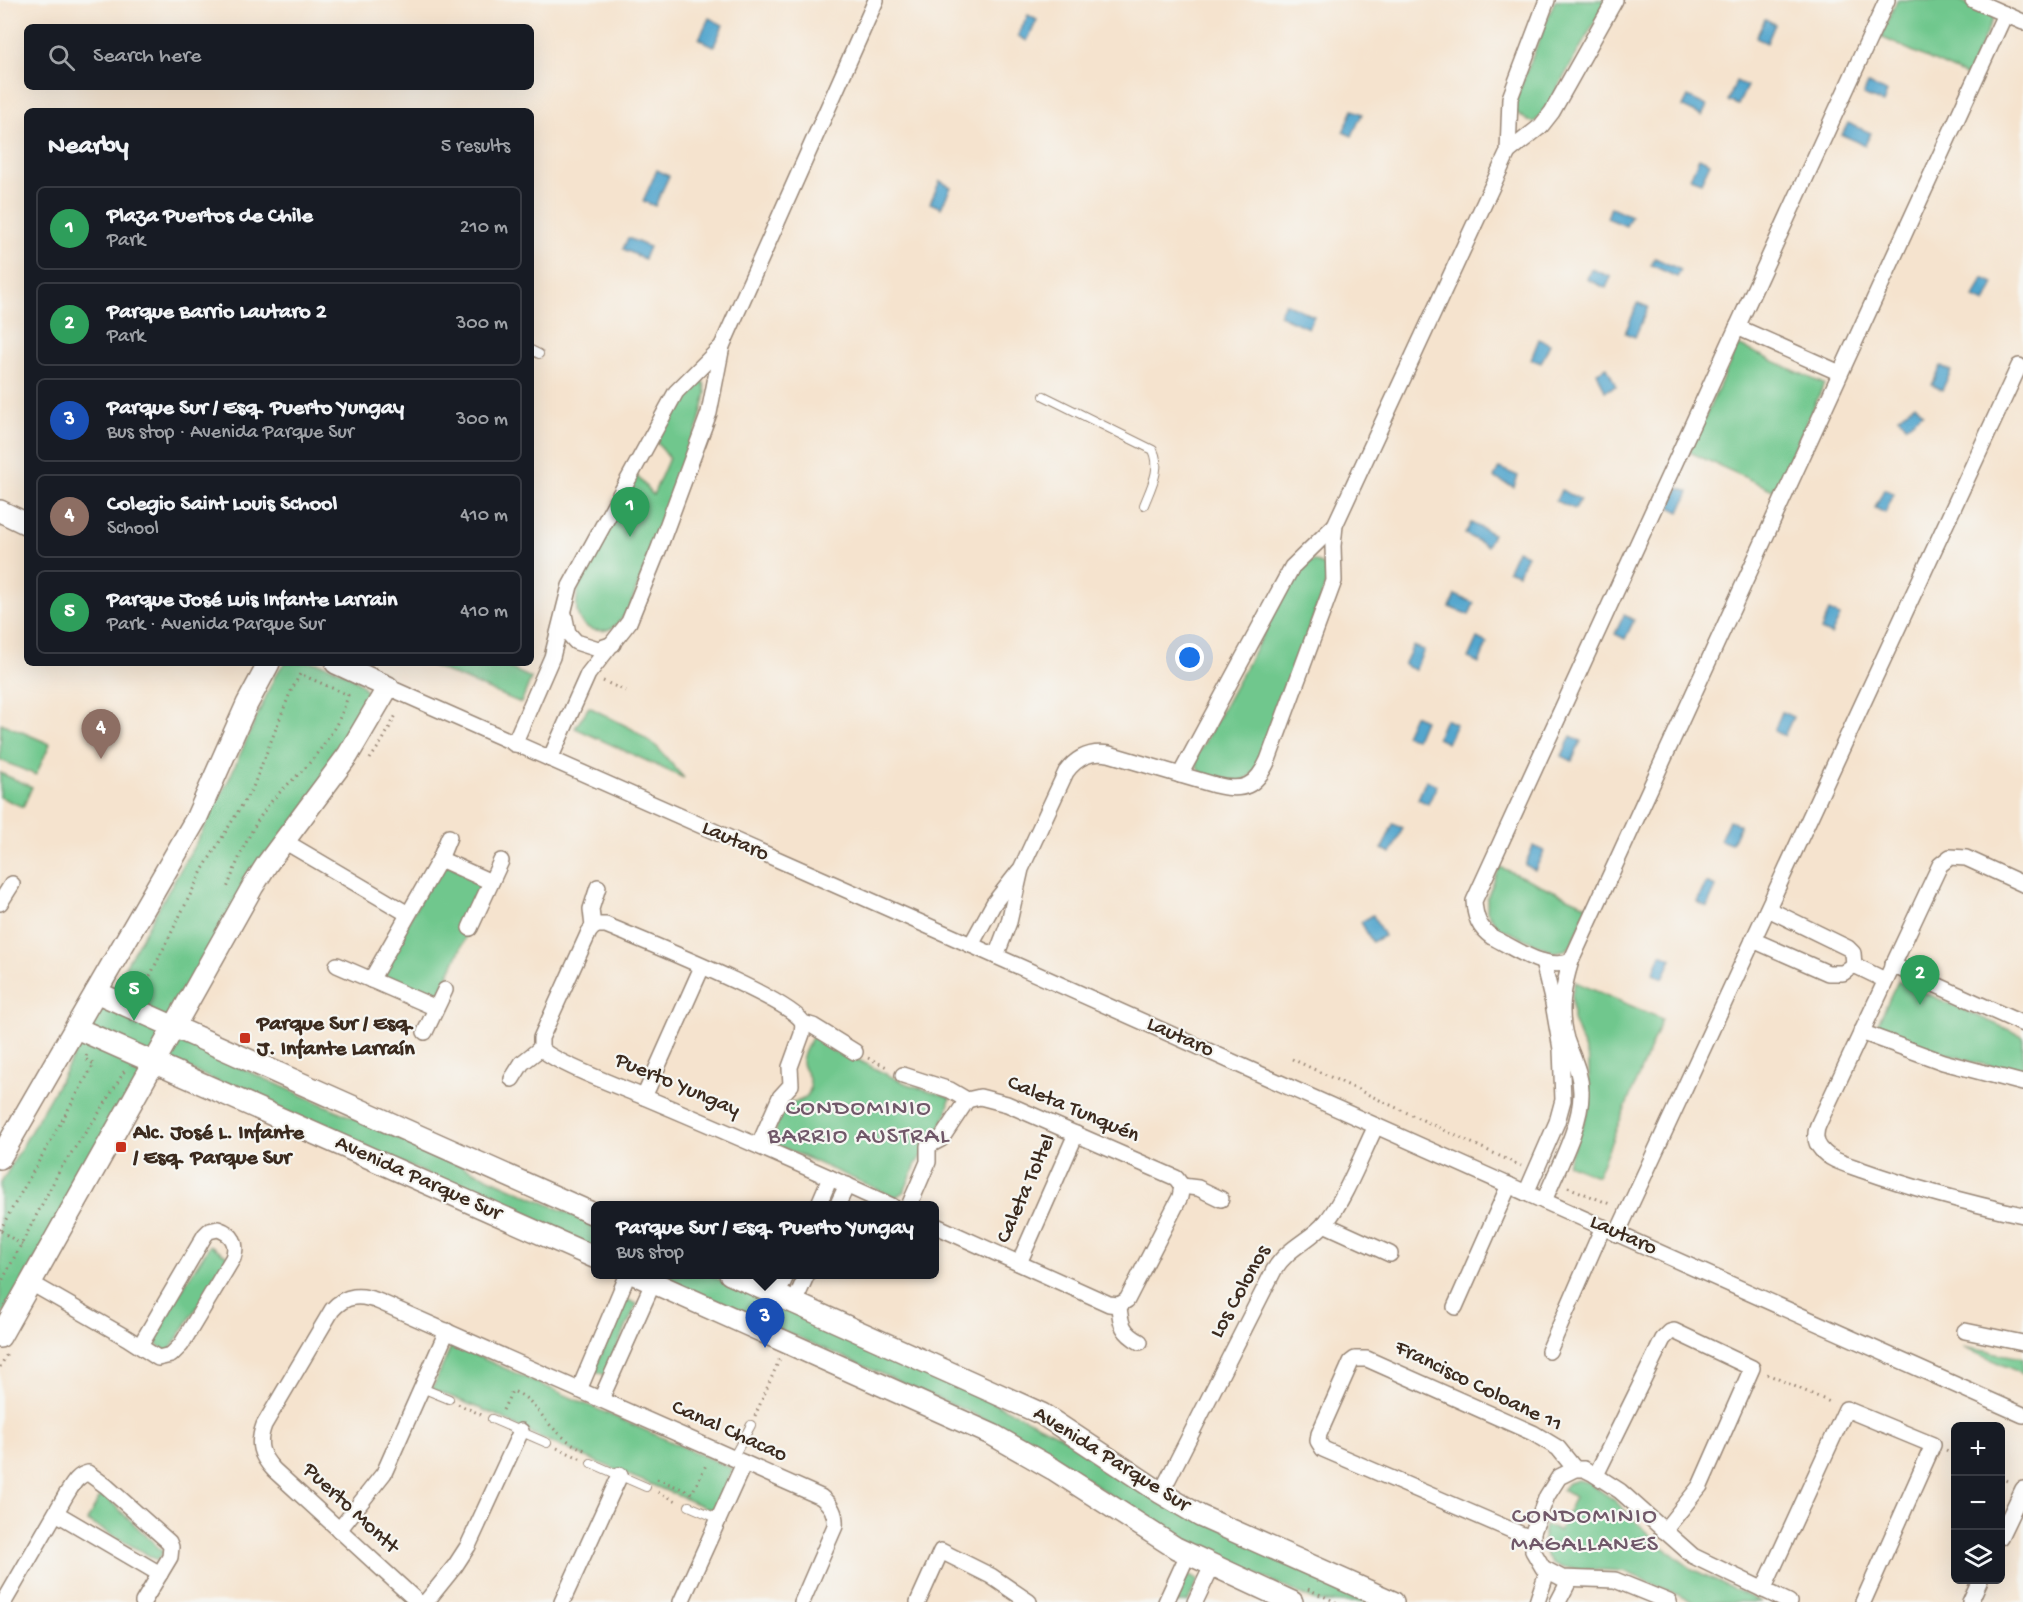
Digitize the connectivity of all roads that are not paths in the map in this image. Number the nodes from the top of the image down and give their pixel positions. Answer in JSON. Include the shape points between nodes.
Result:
{"nodes":[{"id":1,"x":876,"y":0,"type":"edge"},
{"id":2,"x":1547,"y":0,"type":"edge"},
{"id":3,"x":1615,"y":0,"type":"edge"},
{"id":4,"x":1887,"y":0,"type":"edge"},
{"id":5,"x":1973,"y":0,"type":"edge"},
{"id":6,"x":2005,"y":14,"type":"junction"},
{"id":7,"x":2023,"y":22,"type":"edge"},
{"id":8,"x":1508,"y":112,"type":"junction"},
{"id":9,"x":1541,"y":126,"type":"junction"},
{"id":10,"x":1508,"y":152,"type":"junction"},
{"id":11,"x":1737,"y":327,"type":"junction"},
{"id":12,"x":722,"y":346,"type":"junction"},
{"id":13,"x":2019,"y":366,"type":"dead end"},
{"id":14,"x":1840,"y":373,"type":"junction"},
{"id":15,"x":1044,"y":396,"type":"dead end"},
{"id":16,"x":1144,"y":505,"type":"dead end"},
{"id":17,"x":0,"y":511,"type":"edge"},
{"id":18,"x":24,"y":523,"type":"edge"},
{"id":19,"x":1335,"y":525,"type":"junction"},
{"id":20,"x":1303,"y":555,"type":"junction"},
{"id":21,"x":1334,"y":568,"type":"junction"},
{"id":22,"x":564,"y":614,"type":"junction"},
{"id":23,"x":613,"y":644,"type":"junction"},
{"id":24,"x":267,"y":666,"type":"edge"},
{"id":25,"x":342,"y":666,"type":"edge"},
{"id":26,"x":388,"y":687,"type":"junction"},
{"id":27,"x":514,"y":744,"type":"junction"},
{"id":28,"x":550,"y":759,"type":"junction"},
{"id":29,"x":1180,"y":775,"type":"junction"},
{"id":30,"x":449,"y":837,"type":"dead end"},
{"id":31,"x":284,"y":841,"type":"junction"},
{"id":32,"x":440,"y":859,"type":"junction"},
{"id":33,"x":501,"y":861,"type":"dead end"},
{"id":34,"x":1021,"y":869,"type":"junction"},
{"id":35,"x":491,"y":882,"type":"junction"},
{"id":36,"x":12,"y":884,"type":"dead end"},
{"id":37,"x":2023,"y":884,"type":"edge"},
{"id":38,"x":598,"y":887,"type":"dead end"},
{"id":39,"x":0,"y":903,"type":"edge"},
{"id":40,"x":1768,"y":909,"type":"junction"},
{"id":41,"x":408,"y":914,"type":"junction"},
{"id":42,"x":593,"y":927,"type":"junction"},
{"id":43,"x":470,"y":928,"type":"dead end"},
{"id":44,"x":1753,"y":940,"type":"junction"},
{"id":45,"x":971,"y":945,"type":"junction"},
{"id":46,"x":996,"y":956,"type":"junction"},
{"id":47,"x":1571,"y":961,"type":"junction"},
{"id":48,"x":1543,"y":962,"type":"junction"},
{"id":49,"x":337,"y":965,"type":"dead end"},
{"id":50,"x":1854,"y":965,"type":"junction"},
{"id":51,"x":1892,"y":965,"type":"junction"},
{"id":52,"x":702,"y":967,"type":"junction"},
{"id":53,"x":371,"y":980,"type":"junction"},
{"id":54,"x":1884,"y":980,"type":"junction"},
{"id":55,"x":445,"y":990,"type":"dead end"},
{"id":56,"x":96,"y":992,"type":"junction"},
{"id":57,"x":436,"y":1008,"type":"junction"},
{"id":58,"x":803,"y":1023,"type":"junction"},
{"id":59,"x":2023,"y":1024,"type":"edge"},
{"id":60,"x":173,"y":1027,"type":"junction"},
{"id":61,"x":76,"y":1028,"type":"junction"},
{"id":62,"x":425,"y":1032,"type":"dead end"},
{"id":63,"x":1861,"y":1032,"type":"junction"},
{"id":64,"x":541,"y":1048,"type":"junction"},
{"id":65,"x":855,"y":1052,"type":"road end"},
{"id":66,"x":154,"y":1063,"type":"junction"},
{"id":67,"x":903,"y":1075,"type":"road end"},
{"id":68,"x":512,"y":1079,"type":"dead end"},
{"id":69,"x":2023,"y":1083,"type":"edge"},
{"id":70,"x":644,"y":1097,"type":"junction"},
{"id":71,"x":967,"y":1100,"type":"junction"},
{"id":72,"x":1376,"y":1126,"type":"junction"},
{"id":73,"x":1076,"y":1134,"type":"junction"},
{"id":74,"x":759,"y":1145,"type":"junction"},
{"id":75,"x":0,"y":1158,"type":"edge"},
{"id":76,"x":830,"y":1178,"type":"junction"},
{"id":77,"x":847,"y":1185,"type":"junction"},
{"id":78,"x":1509,"y":1185,"type":"junction"},
{"id":79,"x":1182,"y":1186,"type":"junction"},
{"id":80,"x":1526,"y":1193,"type":"junction"},
{"id":81,"x":1221,"y":1199,"type":"dead end"},
{"id":82,"x":820,"y":1201,"type":"edge"},
{"id":83,"x":839,"y":1201,"type":"edge"},
{"id":84,"x":881,"y":1201,"type":"edge"},
{"id":85,"x":911,"y":1201,"type":"edge"},
{"id":86,"x":1544,"y":1201,"type":"junction"},
{"id":87,"x":591,"y":1213,"type":"edge"},
{"id":88,"x":2023,"y":1215,"type":"edge"},
{"id":89,"x":1324,"y":1224,"type":"junction"},
{"id":90,"x":939,"y":1227,"type":"edge"},
{"id":91,"x":1610,"y":1231,"type":"junction"},
{"id":92,"x":1390,"y":1254,"type":"dead end"},
{"id":93,"x":591,"y":1256,"type":"edge"},
{"id":94,"x":1019,"y":1263,"type":"junction"},
{"id":95,"x":626,"y":1279,"type":"edge"},
{"id":96,"x":643,"y":1279,"type":"edge"},
{"id":97,"x":739,"y":1279,"type":"edge"},
{"id":98,"x":787,"y":1279,"type":"edge"},
{"id":99,"x":804,"y":1279,"type":"edge"},
{"id":100,"x":31,"y":1283,"type":"junction"},
{"id":101,"x":786,"y":1299,"type":"junction"},
{"id":102,"x":1119,"y":1305,"type":"junction"},
{"id":103,"x":1455,"y":1307,"type":"dead end"},
{"id":104,"x":447,"y":1331,"type":"junction"},
{"id":105,"x":1965,"y":1331,"type":"dead end"},
{"id":106,"x":0,"y":1337,"type":"edge"},
{"id":107,"x":1140,"y":1342,"type":"dead end"},
{"id":108,"x":2023,"y":1342,"type":"edge"},
{"id":109,"x":140,"y":1346,"type":"junction"},
{"id":110,"x":1549,"y":1350,"type":"dead end"},
{"id":111,"x":422,"y":1388,"type":"junction"},
{"id":112,"x":579,"y":1389,"type":"junction"},
{"id":113,"x":449,"y":1399,"type":"road end"},
{"id":114,"x":601,"y":1399,"type":"junction"},
{"id":115,"x":2023,"y":1415,"type":"edge"},
{"id":116,"x":492,"y":1419,"type":"road end"},
{"id":117,"x":751,"y":1425,"type":"road end"},
{"id":118,"x":521,"y":1431,"type":"junction"},
{"id":119,"x":547,"y":1443,"type":"road end"},
{"id":120,"x":259,"y":1444,"type":"joint"},
{"id":121,"x":738,"y":1461,"type":"junction"},
{"id":122,"x":591,"y":1463,"type":"road end"},
{"id":123,"x":1575,"y":1469,"type":"junction"},
{"id":124,"x":620,"y":1475,"type":"junction"},
{"id":125,"x":1596,"y":1475,"type":"junction"},
{"id":126,"x":646,"y":1487,"type":"road end"},
{"id":127,"x":2023,"y":1489,"type":"edge"},
{"id":128,"x":1161,"y":1493,"type":"junction"},
{"id":129,"x":689,"y":1506,"type":"road end"},
{"id":130,"x":56,"y":1513,"type":"junction"},
{"id":131,"x":719,"y":1519,"type":"junction"},
{"id":132,"x":339,"y":1530,"type":"junction"},
{"id":133,"x":2004,"y":1530,"type":"edge"},
{"id":134,"x":1664,"y":1531,"type":"junction"},
{"id":135,"x":1532,"y":1539,"type":"junction"},
{"id":136,"x":1188,"y":1554,"type":"junction"},
{"id":137,"x":1212,"y":1566,"type":"junction"},
{"id":138,"x":1547,"y":1572,"type":"junction"},
{"id":139,"x":160,"y":1574,"type":"junction"},
{"id":140,"x":1569,"y":1579,"type":"junction"},
{"id":141,"x":1978,"y":1584,"type":"edge"},
{"id":142,"x":1763,"y":1590,"type":"junction"},
{"id":143,"x":4,"y":1602,"type":"edge"},
{"id":144,"x":143,"y":1602,"type":"edge"},
{"id":145,"x":418,"y":1602,"type":"edge"},
{"id":146,"x":426,"y":1602,"type":"edge"},
{"id":147,"x":562,"y":1602,"type":"edge"},
{"id":148,"x":681,"y":1602,"type":"edge"},
{"id":149,"x":802,"y":1602,"type":"edge"},
{"id":150,"x":918,"y":1602,"type":"edge"},
{"id":151,"x":1029,"y":1602,"type":"edge"},
{"id":152,"x":1166,"y":1602,"type":"edge"},
{"id":153,"x":1196,"y":1602,"type":"edge"},
{"id":154,"x":1292,"y":1602,"type":"edge"},
{"id":155,"x":1393,"y":1602,"type":"edge"},
{"id":156,"x":1537,"y":1602,"type":"edge"},
{"id":157,"x":1558,"y":1602,"type":"edge"},
{"id":158,"x":1669,"y":1602,"type":"edge"},
{"id":159,"x":1789,"y":1602,"type":"edge"},
{"id":160,"x":1863,"y":1602,"type":"edge"},
{"id":161,"x":1970,"y":1602,"type":"edge"}],
"edges":[{"from":1,"to":12,"type":"street"},
{"from":2,"to":8,"type":"street","via":[[1512,90]]},
{"from":3,"to":9,"type":"street"},
{"from":4,"to":11,"type":"street"},
{"from":5,"to":6,"type":"street"},
{"from":6,"to":7,"type":"street"},
{"from":6,"to":14,"type":"street"},
{"from":8,"to":9,"type":"street","via":[[1522,124]]},
{"from":8,"to":10,"type":"street"},
{"from":9,"to":10,"type":"street"},
{"from":10,"to":19,"type":"street"},
{"from":11,"to":14,"type":"street"},
{"from":11,"to":48,"type":"street","via":[[1474,901],[1474,912],[1484,932]]},
{"from":12,"to":22,"type":"street","via":[[676,392],[570,586]]},
{"from":12,"to":23,"type":"street","via":[[705,424],[629,622]]},
{"from":13,"to":40,"type":"street"},
{"from":14,"to":47,"type":"street"},
{"from":15,"to":16,"type":"lane","via":[[1153,450],[1157,470]]},
{"from":17,"to":18,"type":"street"},
{"from":19,"to":20,"type":"street"},
{"from":19,"to":21,"type":"street"},
{"from":20,"to":21,"type":"street","via":[[1321,558]]},
{"from":20,"to":29,"type":"street","via":[[1292,567]]},
{"from":21,"to":29,"type":"street","via":[[1332,587],[1260,776],[1249,786],[1232,788]]},
{"from":22,"to":23,"type":"street","via":[[568,633],[576,642],[598,649]]},
{"from":22,"to":27,"type":"street","via":[[552,657]]},
{"from":23,"to":28,"type":"street","via":[[588,674]]},
{"from":24,"to":56,"type":"street","via":[[196,819]]},
{"from":25,"to":26,"type":"street","name":"Lautaro"},
{"from":26,"to":27,"type":"street","name":"Lautaro"},
{"from":26,"to":31,"type":"street","via":[[348,755]]},
{"from":27,"to":28,"type":"street","name":"Lautaro"},
{"from":28,"to":45,"type":"street","name":"Lautaro"},
{"from":29,"to":34,"type":"street","via":[[1101,752],[1084,755],[1066,772]]},
{"from":30,"to":32,"type":"street"},
{"from":31,"to":41,"type":"street"},
{"from":31,"to":60,"type":"street","via":[[253,886]]},
{"from":32,"to":35,"type":"street"},
{"from":32,"to":41,"type":"street"},
{"from":33,"to":35,"type":"street"},
{"from":34,"to":45,"type":"street","via":[[994,903]]},
{"from":34,"to":46,"type":"street","via":[[1010,922]]},
{"from":35,"to":43,"type":"street"},
{"from":36,"to":39,"type":"street"},
{"from":37,"to":51,"type":"street","via":[[1966,858],[1946,858]]},
{"from":38,"to":42,"type":"street","via":[[591,909]]},
{"from":40,"to":44,"type":"street"},
{"from":40,"to":50,"type":"street","via":[[1848,948],[1853,953]]},
{"from":41,"to":53,"type":"street"},
{"from":42,"to":52,"type":"street","via":[[606,925]]},
{"from":42,"to":64,"type":"street","via":[[541,1038]]},
{"from":44,"to":50,"type":"street","via":[[1828,973],[1843,973]]},
{"from":44,"to":91,"type":"street","via":[[1628,1212]]},
{"from":45,"to":46,"type":"street","name":"Lautaro"},
{"from":46,"to":72,"type":"street","name":"Lautaro"},
{"from":47,"to":48,"type":"street","via":[[1563,965]]},
{"from":47,"to":86,"type":"street","via":[[1562,1013],[1566,1039],[1580,1075],[1581,1101],[1577,1121]]},
{"from":48,"to":80,"type":"street","via":[[1559,1038],[1563,1100]]},
{"from":49,"to":53,"type":"street"},
{"from":50,"to":54,"type":"street"},
{"from":51,"to":54,"type":"street"},
{"from":51,"to":59,"type":"street"},
{"from":52,"to":58,"type":"street","via":[[771,998],[797,1014]]},
{"from":52,"to":70,"type":"street"},
{"from":53,"to":57,"type":"street"},
{"from":54,"to":63,"type":"street"},
{"from":55,"to":57,"type":"street"},
{"from":56,"to":60,"type":"street","name":"Avenida Parque Sur"},
{"from":56,"to":61,"type":"street"},
{"from":57,"to":62,"type":"street"},
{"from":58,"to":65,"type":"street"},
{"from":58,"to":74,"type":"street","via":[[790,1066],[791,1085],[780,1096]]},
{"from":60,"to":66,"type":"street"},
{"from":60,"to":87,"type":"street","name":"Avenida Parque Sur"},
{"from":61,"to":66,"type":"street","name":"Avenida Parque Sur"},
{"from":61,"to":75,"type":"street"},
{"from":63,"to":69,"type":"street","via":[[1943,1062]]},
{"from":63,"to":88,"type":"street","via":[[1817,1127],[1821,1150],[1907,1186]]},
{"from":64,"to":68,"type":"street","via":[[522,1063]]},
{"from":64,"to":70,"type":"street","name":"Puerto Yungay"},
{"from":66,"to":93,"type":"street","name":"Avenida Parque Sur"},
{"from":66,"to":100,"type":"street"},
{"from":67,"to":71,"type":"street","name":"Caleta Tunquén","via":[[950,1090]]},
{"from":70,"to":74,"type":"street","name":"Puerto Yungay"},
{"from":71,"to":73,"type":"street","name":"Caleta Tunquén","via":[[996,1100]]},
{"from":71,"to":85,"type":"street","via":[[941,1138],[928,1146],[928,1162]]},
{"from":72,"to":78,"type":"street","name":"Lautaro"},
{"from":72,"to":89,"type":"street","name":"Los Colonos"},
{"from":73,"to":79,"type":"street","name":"Caleta Tunquén","via":[[1176,1178]]},
{"from":73,"to":94,"type":"street","name":"Caleta Toltel"},
{"from":74,"to":76,"type":"street","name":"Puerto Yungay"},
{"from":76,"to":77,"type":"street","name":"Puerto Yungay"},
{"from":76,"to":82,"type":"street"},
{"from":77,"to":83,"type":"street"},
{"from":77,"to":84,"type":"street","name":"Puerto Yungay"},
{"from":78,"to":80,"type":"street","name":"Lautaro"},
{"from":78,"to":103,"type":"street"},
{"from":79,"to":81,"type":"street","name":"Caleta Tunquén","via":[[1198,1188]]},
{"from":79,"to":102,"type":"street","via":[[1127,1300]]},
{"from":80,"to":86,"type":"street","name":"Lautaro"},
{"from":86,"to":91,"type":"street","name":"Lautaro"},
{"from":89,"to":92,"type":"street"},
{"from":89,"to":128,"type":"street","name":"Los Colonos","via":[[1288,1251],[1274,1270]]},
{"from":90,"to":94,"type":"street"},
{"from":91,"to":110,"type":"street"},
{"from":91,"to":115,"type":"street","name":"Lautaro"},
{"from":94,"to":102,"type":"street"},
{"from":95,"to":112,"type":"street"},
{"from":96,"to":114,"type":"street"},
{"from":96,"to":136,"type":"street","name":"Avenida Parque Sur","via":[[1007,1442]]},
{"from":97,"to":101,"type":"street","name":"Avenida Parque Sur"},
{"from":98,"to":101,"type":"street"},
{"from":99,"to":101,"type":"street"},
{"from":100,"to":106,"type":"street"},
{"from":100,"to":109,"type":"street"},
{"from":101,"to":128,"type":"street","name":"Avenida Parque Sur","via":[[1042,1414]]},
{"from":102,"to":107,"type":"street","via":[[1122,1327]]},
{"from":104,"to":111,"type":"street"},
{"from":104,"to":112,"type":"street","name":"Canal Chacao"},
{"from":104,"to":120,"type":"street","name":"Canal Chacao","via":[[370,1298],[345,1298],[332,1310],[286,1387],[264,1425]]},
{"from":105,"to":108,"type":"street"},
{"from":109,"to":109,"type":"street","via":[[158,1358],[177,1351],[236,1250],[235,1241],[222,1230],[205,1234]]},
{"from":111,"to":113,"type":"lane"},
{"from":111,"to":132,"type":"street","via":[[384,1473]]},
{"from":112,"to":114,"type":"street","name":"Canal Chacao"},
{"from":114,"to":121,"type":"street","name":"Canal Chacao"},
{"from":116,"to":118,"type":"lane"},
{"from":117,"to":121,"type":"lane"},
{"from":118,"to":119,"type":"lane"},
{"from":118,"to":146,"type":"street","via":[[468,1546]]},
{"from":120,"to":132,"type":"street","name":"Puerto Montt","via":[[274,1470]]},
{"from":121,"to":131,"type":"street"},
{"from":121,"to":149,"type":"street","name":"Canal Chacao","via":[[821,1497],[834,1512],[835,1526]]},
{"from":122,"to":124,"type":"lane"},
{"from":123,"to":125,"type":"street"},
{"from":123,"to":135,"type":"street","via":[[1559,1477],[1550,1489]]},
{"from":123,"to":135,"type":"street","name":"Francisco Coloane 11","via":[[1548,1440],[1367,1359],[1351,1362],[1320,1434],[1318,1441],[1323,1449]]},
{"from":124,"to":126,"type":"lane"},
{"from":124,"to":147,"type":"street"},
{"from":125,"to":134,"type":"street"},
{"from":125,"to":134,"type":"street","via":[[1670,1332],[1674,1330],[1752,1368],[1700,1485]]},
{"from":127,"to":133,"type":"street"},
{"from":128,"to":155,"type":"street","name":"Avenida Parque Sur","via":[[1214,1523]]},
{"from":129,"to":131,"type":"lane"},
{"from":130,"to":139,"type":"street"},
{"from":130,"to":139,"type":"street","via":[[82,1474],[94,1476],[169,1542],[171,1552]]},
{"from":130,"to":143,"type":"street"},
{"from":131,"to":148,"type":"street"},
{"from":132,"to":145,"type":"street","name":"Puerto Montt"},
{"from":134,"to":142,"type":"street","via":[[1693,1556]]},
{"from":135,"to":138,"type":"street","via":[[1533,1551]]},
{"from":136,"to":137,"type":"street","name":"Avenida Parque Sur"},
{"from":136,"to":152,"type":"street"},
{"from":137,"to":153,"type":"street"},
{"from":137,"to":154,"type":"street","name":"Avenida Parque Sur"},
{"from":138,"to":140,"type":"street"},
{"from":138,"to":156,"type":"street"},
{"from":139,"to":144,"type":"street"},
{"from":140,"to":157,"type":"street"},
{"from":140,"to":158,"type":"street","via":[[1615,1580]]},
{"from":141,"to":161,"type":"street"},
{"from":142,"to":159,"type":"street"},
{"from":142,"to":160,"type":"street","via":[[1846,1409],[1933,1445]]},
{"from":150,"to":151,"type":"street","via":[[941,1551],[991,1576]]}]}
